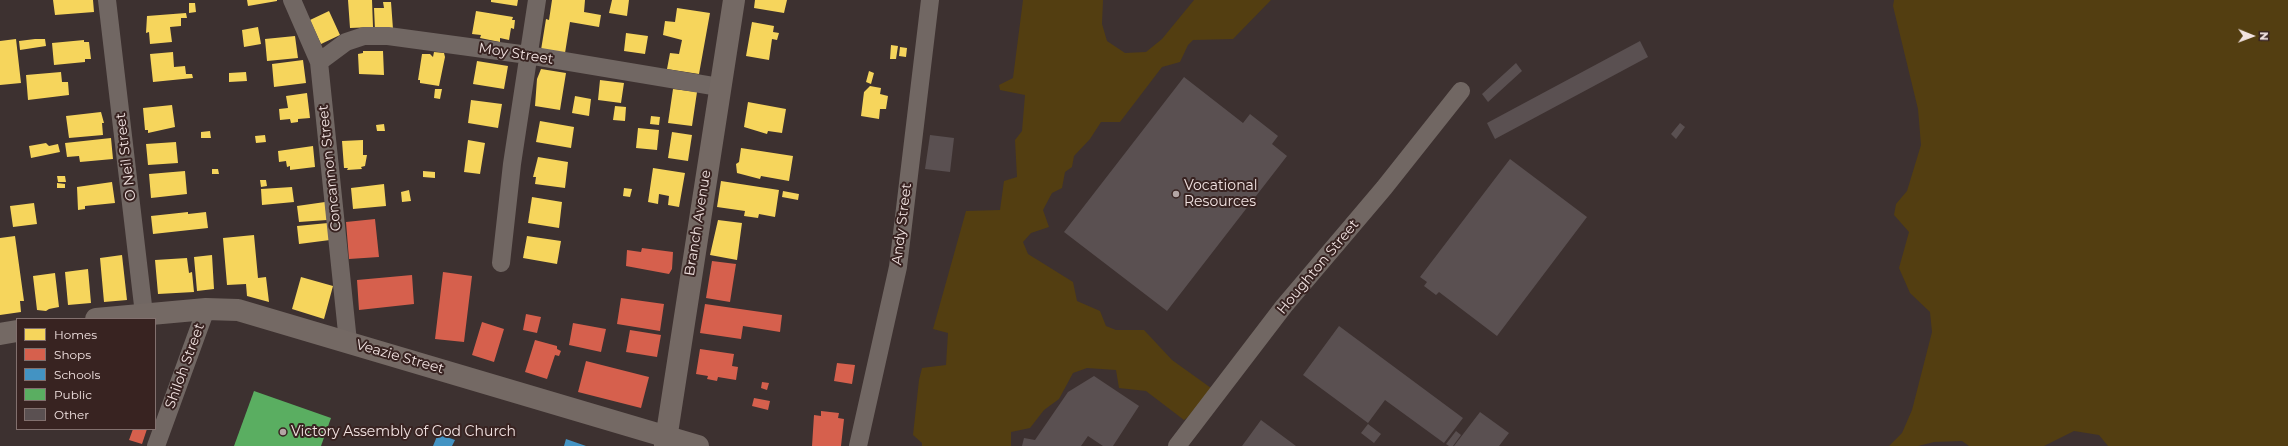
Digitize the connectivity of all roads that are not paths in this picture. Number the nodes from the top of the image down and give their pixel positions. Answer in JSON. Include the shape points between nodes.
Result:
{"nodes":[{"id":1,"x":107,"y":0,"type":"edge"},
{"id":2,"x":292,"y":0,"type":"edge"},
{"id":3,"x":537,"y":0,"type":"edge"},
{"id":4,"x":734,"y":0,"type":"edge"},
{"id":5,"x":930,"y":0,"type":"edge"},
{"id":6,"x":528,"y":56,"type":"junction"},
{"id":7,"x":319,"y":62,"type":"junction"},
{"id":8,"x":719,"y":87,"type":"junction"},
{"id":9,"x":1461,"y":91,"type":"dead end"},
{"id":10,"x":501,"y":263,"type":"dead end"},
{"id":11,"x":206,"y":309,"type":"junction"},
{"id":12,"x":144,"y":314,"type":"junction"},
{"id":13,"x":106,"y":318,"type":"edge"},
{"id":14,"x":16,"y":331,"type":"edge"},
{"id":15,"x":0,"y":334,"type":"edge"},
{"id":16,"x":348,"y":342,"type":"junction"},
{"id":17,"x":666,"y":441,"type":"edge"},
{"id":18,"x":156,"y":446,"type":"edge"},
{"id":19,"x":698,"y":446,"type":"edge"},
{"id":20,"x":858,"y":446,"type":"edge"},
{"id":21,"x":1177,"y":446,"type":"edge"}],
"edges":[{"from":1,"to":12,"type":"street","name":"O Neil Street"},
{"from":2,"to":7,"type":"street","name":"Concannon Street"},
{"from":3,"to":6,"type":"street"},
{"from":4,"to":8,"type":"street","name":"Branch Avenue"},
{"from":5,"to":20,"type":"street","name":"Andy Street","via":[[898,267]]},
{"from":6,"to":7,"type":"street","name":"Moy Street","via":[[395,37],[364,36],[346,42]]},
{"from":6,"to":8,"type":"street","name":"Moy Street"},
{"from":6,"to":10,"type":"street"},
{"from":7,"to":16,"type":"street","name":"Concannon Street"},
{"from":8,"to":17,"type":"street","name":"Branch Avenue"},
{"from":9,"to":21,"type":"street","name":"Houghton Street","via":[[1384,188],[1279,312]]},
{"from":11,"to":12,"type":"street","name":"Veazie Street"},
{"from":11,"to":16,"type":"street","name":"Veazie Street","via":[[238,310]]},
{"from":11,"to":18,"type":"street","name":"Shiloh Street"},
{"from":12,"to":13,"type":"street","name":"Veazie Street"},
{"from":14,"to":15,"type":"street"},
{"from":16,"to":17,"type":"street","name":"Veazie Street"},
{"from":17,"to":19,"type":"street","name":"Veazie Street"}]}
